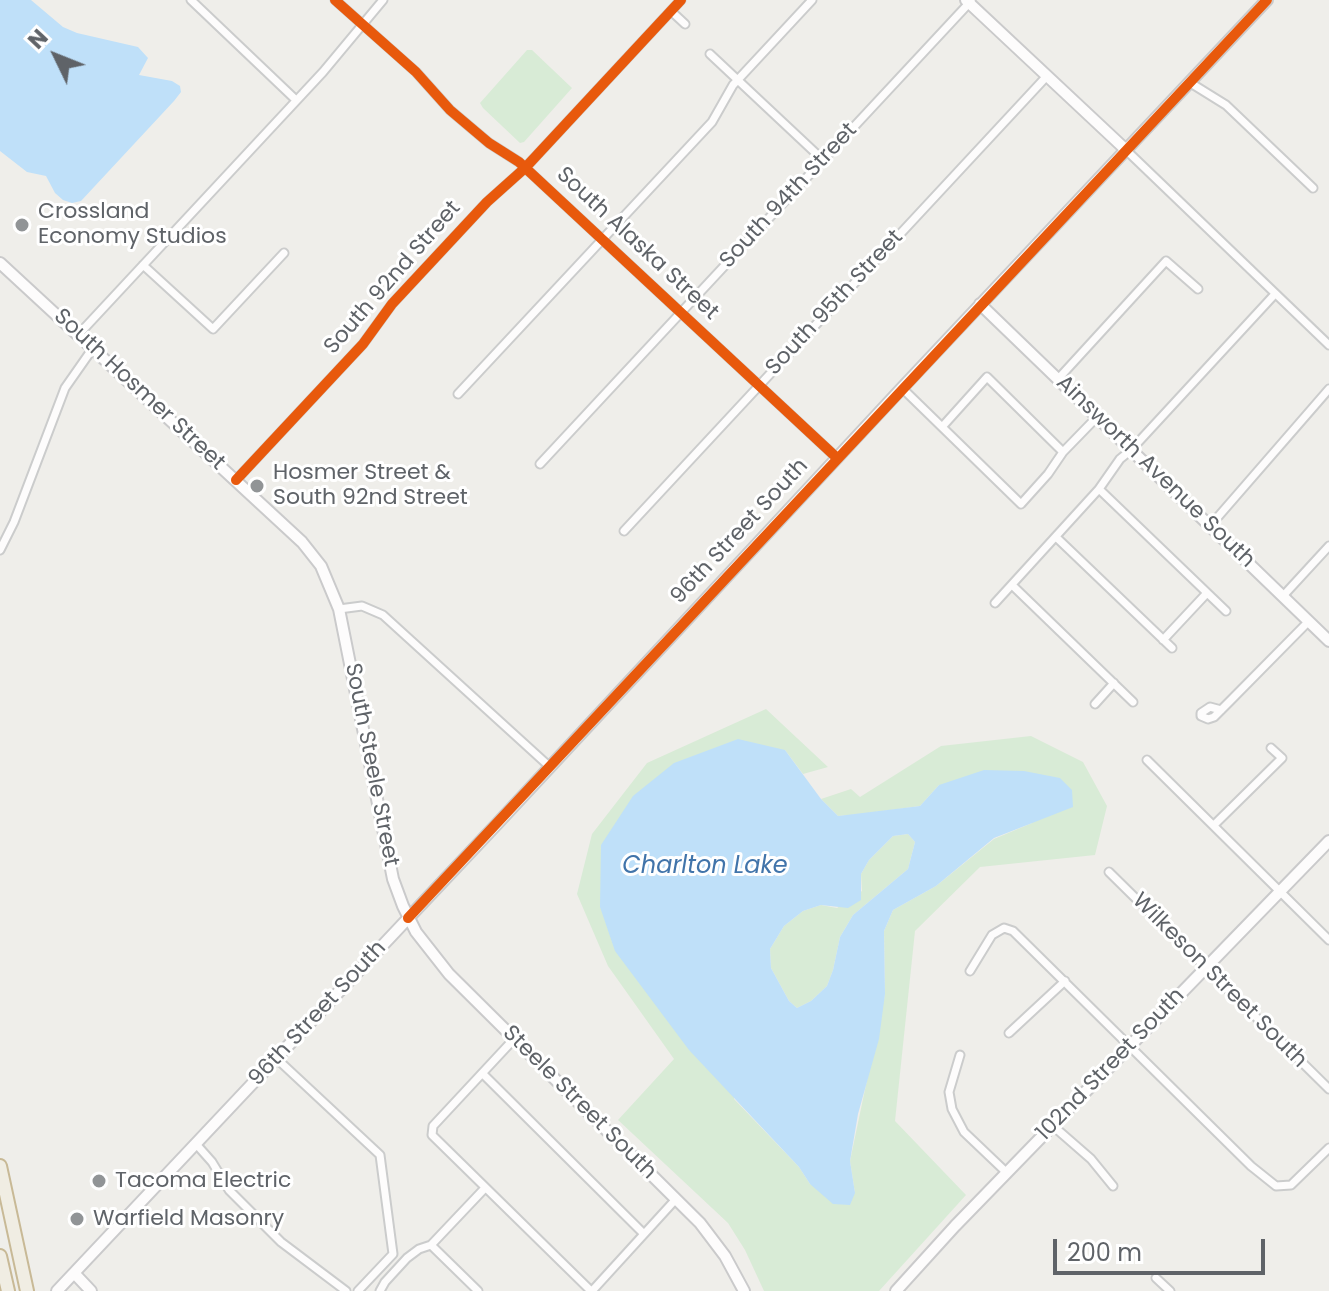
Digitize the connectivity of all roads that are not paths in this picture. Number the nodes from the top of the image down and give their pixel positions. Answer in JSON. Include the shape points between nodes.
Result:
{"nodes":[{"id":1,"x":191,"y":0,"type":"edge"},
{"id":2,"x":335,"y":0,"type":"edge"},
{"id":3,"x":383,"y":0,"type":"edge"},
{"id":4,"x":681,"y":0,"type":"edge"},
{"id":5,"x":812,"y":0,"type":"edge"},
{"id":6,"x":1267,"y":0,"type":"edge"},
{"id":7,"x":969,"y":1,"type":"edge"},
{"id":8,"x":671,"y":11,"type":"junction"},
{"id":9,"x":685,"y":24,"type":"dead end"},
{"id":10,"x":363,"y":25,"type":"junction"},
{"id":11,"x":710,"y":54,"type":"dead end"},
{"id":12,"x":1047,"y":76,"type":"junction"},
{"id":13,"x":738,"y":80,"type":"junction"},
{"id":14,"x":1189,"y":82,"type":"junction"},
{"id":15,"x":296,"y":100,"type":"junction"},
{"id":16,"x":1125,"y":149,"type":"junction"},
{"id":17,"x":823,"y":160,"type":"junction"},
{"id":18,"x":525,"y":168,"type":"junction"},
{"id":19,"x":1313,"y":188,"type":"dead end"},
{"id":20,"x":601,"y":239,"type":"junction"},
{"id":21,"x":284,"y":253,"type":"dead end"},
{"id":22,"x":0,"y":263,"type":"edge"},
{"id":23,"x":143,"y":265,"type":"junction"},
{"id":24,"x":1198,"y":289,"type":"dead end"},
{"id":25,"x":1275,"y":294,"type":"junction"},
{"id":26,"x":980,"y":304,"type":"junction"},
{"id":27,"x":680,"y":311,"type":"junction"},
{"id":28,"x":79,"y":334,"type":"junction"},
{"id":29,"x":1329,"y":345,"type":"edge"},
{"id":30,"x":93,"y":348,"type":"junction"},
{"id":31,"x":1058,"y":379,"type":"junction"},
{"id":32,"x":759,"y":384,"type":"junction"},
{"id":33,"x":902,"y":388,"type":"junction"},
{"id":34,"x":1329,"y":389,"type":"edge"},
{"id":35,"x":458,"y":394,"type":"dead end"},
{"id":36,"x":1097,"y":417,"type":"junction"},
{"id":37,"x":942,"y":427,"type":"junction"},
{"id":38,"x":1131,"y":450,"type":"junction"},
{"id":39,"x":1063,"y":452,"type":"junction"},
{"id":40,"x":837,"y":458,"type":"junction"},
{"id":41,"x":540,"y":464,"type":"dead end"},
{"id":42,"x":236,"y":480,"type":"junction"},
{"id":43,"x":1099,"y":489,"type":"junction"},
{"id":44,"x":1210,"y":526,"type":"junction"},
{"id":45,"x":624,"y":531,"type":"dead end"},
{"id":46,"x":1056,"y":537,"type":"junction"},
{"id":47,"x":1329,"y":546,"type":"edge"},
{"id":48,"x":0,"y":550,"type":"edge"},
{"id":49,"x":1012,"y":585,"type":"junction"},
{"id":50,"x":1207,"y":593,"type":"junction"},
{"id":51,"x":1283,"y":596,"type":"junction"},
{"id":52,"x":995,"y":603,"type":"dead end"},
{"id":53,"x":339,"y":609,"type":"junction"},
{"id":54,"x":1226,"y":611,"type":"dead end"},
{"id":55,"x":1309,"y":621,"type":"junction"},
{"id":56,"x":1163,"y":640,"type":"junction"},
{"id":57,"x":1329,"y":641,"type":"edge"},
{"id":58,"x":1172,"y":648,"type":"dead end"},
{"id":59,"x":1114,"y":683,"type":"junction"},
{"id":60,"x":1133,"y":702,"type":"dead end"},
{"id":61,"x":1095,"y":704,"type":"dead end"},
{"id":62,"x":1221,"y":710,"type":"dead end"},
{"id":63,"x":1271,"y":748,"type":"dead end"},
{"id":64,"x":1147,"y":760,"type":"dead end"},
{"id":65,"x":550,"y":767,"type":"junction"},
{"id":66,"x":1214,"y":825,"type":"junction"},
{"id":67,"x":1329,"y":841,"type":"edge"},
{"id":68,"x":1109,"y":872,"type":"dead end"},
{"id":69,"x":1280,"y":892,"type":"junction"},
{"id":70,"x":408,"y":918,"type":"junction"},
{"id":71,"x":1329,"y":940,"type":"edge"},
{"id":72,"x":1206,"y":968,"type":"junction"},
{"id":73,"x":970,"y":971,"type":"dead end"},
{"id":74,"x":1065,"y":981,"type":"junction"},
{"id":75,"x":1009,"y":1033,"type":"dead end"},
{"id":76,"x":514,"y":1039,"type":"junction"},
{"id":77,"x":1131,"y":1045,"type":"junction"},
{"id":78,"x":960,"y":1055,"type":"dead end"},
{"id":79,"x":276,"y":1058,"type":"junction"},
{"id":80,"x":483,"y":1074,"type":"junction"},
{"id":81,"x":1329,"y":1089,"type":"edge"},
{"id":82,"x":1052,"y":1125,"type":"junction"},
{"id":83,"x":196,"y":1144,"type":"junction"},
{"id":84,"x":1329,"y":1148,"type":"edge"},
{"id":85,"x":0,"y":1166,"type":"edge"},
{"id":86,"x":1006,"y":1172,"type":"junction"},
{"id":87,"x":1113,"y":1186,"type":"dead end"},
{"id":88,"x":485,"y":1188,"type":"junction"},
{"id":89,"x":676,"y":1199,"type":"junction"},
{"id":90,"x":644,"y":1234,"type":"junction"},
{"id":91,"x":431,"y":1245,"type":"junction"},
{"id":92,"x":0,"y":1256,"type":"edge"},
{"id":93,"x":74,"y":1273,"type":"junction"},
{"id":94,"x":1156,"y":1278,"type":"dead end"},
{"id":95,"x":8,"y":1291,"type":"edge"},
{"id":96,"x":27,"y":1291,"type":"edge"},
{"id":97,"x":57,"y":1291,"type":"edge"},
{"id":98,"x":91,"y":1291,"type":"edge"},
{"id":99,"x":346,"y":1291,"type":"edge"},
{"id":100,"x":358,"y":1291,"type":"edge"},
{"id":101,"x":380,"y":1291,"type":"edge"},
{"id":102,"x":478,"y":1291,"type":"edge"},
{"id":103,"x":592,"y":1291,"type":"edge"},
{"id":104,"x":744,"y":1291,"type":"edge"},
{"id":105,"x":896,"y":1291,"type":"edge"},
{"id":106,"x":1170,"y":1291,"type":"edge"}],
"edges":[{"from":1,"to":15,"type":"street"},
{"from":2,"to":10,"type":"street","name":"South Alaska Street"},
{"from":3,"to":10,"type":"street"},
{"from":4,"to":8,"type":"street","name":"South 92nd Street"},
{"from":5,"to":13,"type":"street"},
{"from":6,"to":14,"type":"main road","name":"96th Street South"},
{"from":7,"to":12,"type":"main road"},
{"from":7,"to":17,"type":"street","name":"South 94th Street"},
{"from":8,"to":9,"type":"street"},
{"from":8,"to":18,"type":"street","name":"South 92nd Street"},
{"from":10,"to":15,"type":"street"},
{"from":10,"to":18,"type":"street","name":"South Alaska Street","via":[[450,110]]},
{"from":11,"to":13,"type":"street"},
{"from":12,"to":16,"type":"main road"},
{"from":12,"to":32,"type":"street","name":"South 95th Street"},
{"from":13,"to":17,"type":"street"},
{"from":13,"to":20,"type":"street","via":[[712,122]]},
{"from":14,"to":16,"type":"main road","name":"96th Street South"},
{"from":14,"to":19,"type":"street","via":[[1226,105]]},
{"from":15,"to":23,"type":"street"},
{"from":16,"to":25,"type":"street"},
{"from":16,"to":26,"type":"main road","name":"96th Street South"},
{"from":17,"to":27,"type":"street","name":"South 94th Street"},
{"from":18,"to":20,"type":"street","name":"South Alaska Street"},
{"from":18,"to":42,"type":"street","name":"South 92nd Street","via":[[392,304],[363,344]]},
{"from":20,"to":27,"type":"street","name":"South Alaska Street"},
{"from":20,"to":35,"type":"street"},
{"from":21,"to":23,"type":"street","via":[[213,329]]},
{"from":22,"to":28,"type":"main road","name":"South Hosmer Street"},
{"from":23,"to":28,"type":"street"},
{"from":24,"to":31,"type":"street","via":[[1166,261]]},
{"from":25,"to":29,"type":"street"},
{"from":25,"to":38,"type":"street"},
{"from":26,"to":31,"type":"main road","name":"Ainsworth Avenue South"},
{"from":26,"to":33,"type":"main road","name":"96th Street South"},
{"from":27,"to":32,"type":"street","name":"South Alaska Street"},
{"from":27,"to":41,"type":"street","name":"South 94th Street"},
{"from":28,"to":30,"type":"main road","name":"South Hosmer Street"},
{"from":30,"to":42,"type":"main road","name":"South Hosmer Street"},
{"from":30,"to":48,"type":"street","via":[[65,388]]},
{"from":31,"to":36,"type":"main road","name":"Ainsworth Avenue South"},
{"from":32,"to":40,"type":"street","name":"South Alaska Street"},
{"from":32,"to":45,"type":"street","name":"South 95th Street"},
{"from":33,"to":37,"type":"street"},
{"from":33,"to":40,"type":"main road","name":"96th Street South"},
{"from":34,"to":44,"type":"street"},
{"from":36,"to":38,"type":"main road","name":"Ainsworth Avenue South"},
{"from":36,"to":39,"type":"street"},
{"from":37,"to":39,"type":"street","via":[[987,377]]},
{"from":37,"to":39,"type":"street","via":[[1021,504]]},
{"from":38,"to":43,"type":"street"},
{"from":38,"to":44,"type":"main road","name":"Ainsworth Avenue South"},
{"from":40,"to":65,"type":"main road","name":"96th Street South"},
{"from":42,"to":53,"type":"main road","name":"South Hosmer Street","via":[[312,553]]},
{"from":43,"to":46,"type":"street"},
{"from":43,"to":50,"type":"street"},
{"from":44,"to":51,"type":"main road","name":"Ainsworth Avenue South"},
{"from":46,"to":49,"type":"street"},
{"from":46,"to":56,"type":"street"},
{"from":47,"to":51,"type":"street"},
{"from":49,"to":52,"type":"street"},
{"from":49,"to":59,"type":"street"},
{"from":50,"to":54,"type":"street"},
{"from":50,"to":56,"type":"street"},
{"from":51,"to":55,"type":"main road","name":"Ainsworth Avenue South"},
{"from":53,"to":65,"type":"street","via":[[362,606],[383,615]]},
{"from":53,"to":70,"type":"main road","name":"South Steele Street","via":[[389,860]]},
{"from":55,"to":57,"type":"main road","name":"Ainsworth Avenue South"},
{"from":55,"to":62,"type":"street"},
{"from":56,"to":58,"type":"street"},
{"from":59,"to":60,"type":"street"},
{"from":59,"to":61,"type":"street"},
{"from":63,"to":66,"type":"street","via":[[1282,758]]},
{"from":64,"to":66,"type":"street"},
{"from":65,"to":70,"type":"main road","name":"96th Street South"},
{"from":66,"to":69,"type":"street"},
{"from":67,"to":69,"type":"main road","name":"102nd Street South"},
{"from":68,"to":72,"type":"street","name":"Wilkeson Street South"},
{"from":69,"to":71,"type":"street"},
{"from":69,"to":72,"type":"main road","name":"102nd Street South"},
{"from":70,"to":76,"type":"main road","name":"Steele Street South","via":[[439,964]]},
{"from":70,"to":79,"type":"main road","name":"96th Street South"},
{"from":72,"to":77,"type":"main road","name":"102nd Street South"},
{"from":72,"to":81,"type":"street","name":"Wilkeson Street South"},
{"from":73,"to":74,"type":"street","via":[[992,935],[1007,927]]},
{"from":74,"to":75,"type":"street"},
{"from":74,"to":77,"type":"street"},
{"from":76,"to":80,"type":"street"},
{"from":76,"to":89,"type":"main road","name":"Steele Street South"},
{"from":77,"to":82,"type":"main road","name":"102nd Street South"},
{"from":77,"to":84,"type":"street","via":[[1276,1186],[1296,1181]]},
{"from":78,"to":86,"type":"street","via":[[951,1081],[952,1109],[964,1132]]},
{"from":79,"to":83,"type":"main road","name":"96th Street South"},
{"from":79,"to":100,"type":"street","via":[[380,1155],[393,1254]]},
{"from":80,"to":88,"type":"street","via":[[431,1130]]},
{"from":80,"to":90,"type":"street"},
{"from":82,"to":86,"type":"main road","name":"102nd Street South"},
{"from":82,"to":87,"type":"street"},
{"from":83,"to":93,"type":"main road","name":"96th Street South"},
{"from":83,"to":99,"type":"street","via":[[229,1190],[281,1242]]},
{"from":85,"to":96,"type":"highway"},
{"from":86,"to":105,"type":"main road","name":"102nd Street South"},
{"from":88,"to":91,"type":"street"},
{"from":88,"to":103,"type":"street"},
{"from":89,"to":90,"type":"street"},
{"from":89,"to":104,"type":"main road","name":"Steele Street South","via":[[709,1233]]},
{"from":90,"to":103,"type":"street"},
{"from":91,"to":101,"type":"street","via":[[407,1258]]},
{"from":91,"to":102,"type":"street"},
{"from":92,"to":95,"type":"highway"},
{"from":93,"to":97,"type":"main road","name":"96th Street South"},
{"from":93,"to":98,"type":"main road"},
{"from":94,"to":106,"type":"street"}]}
